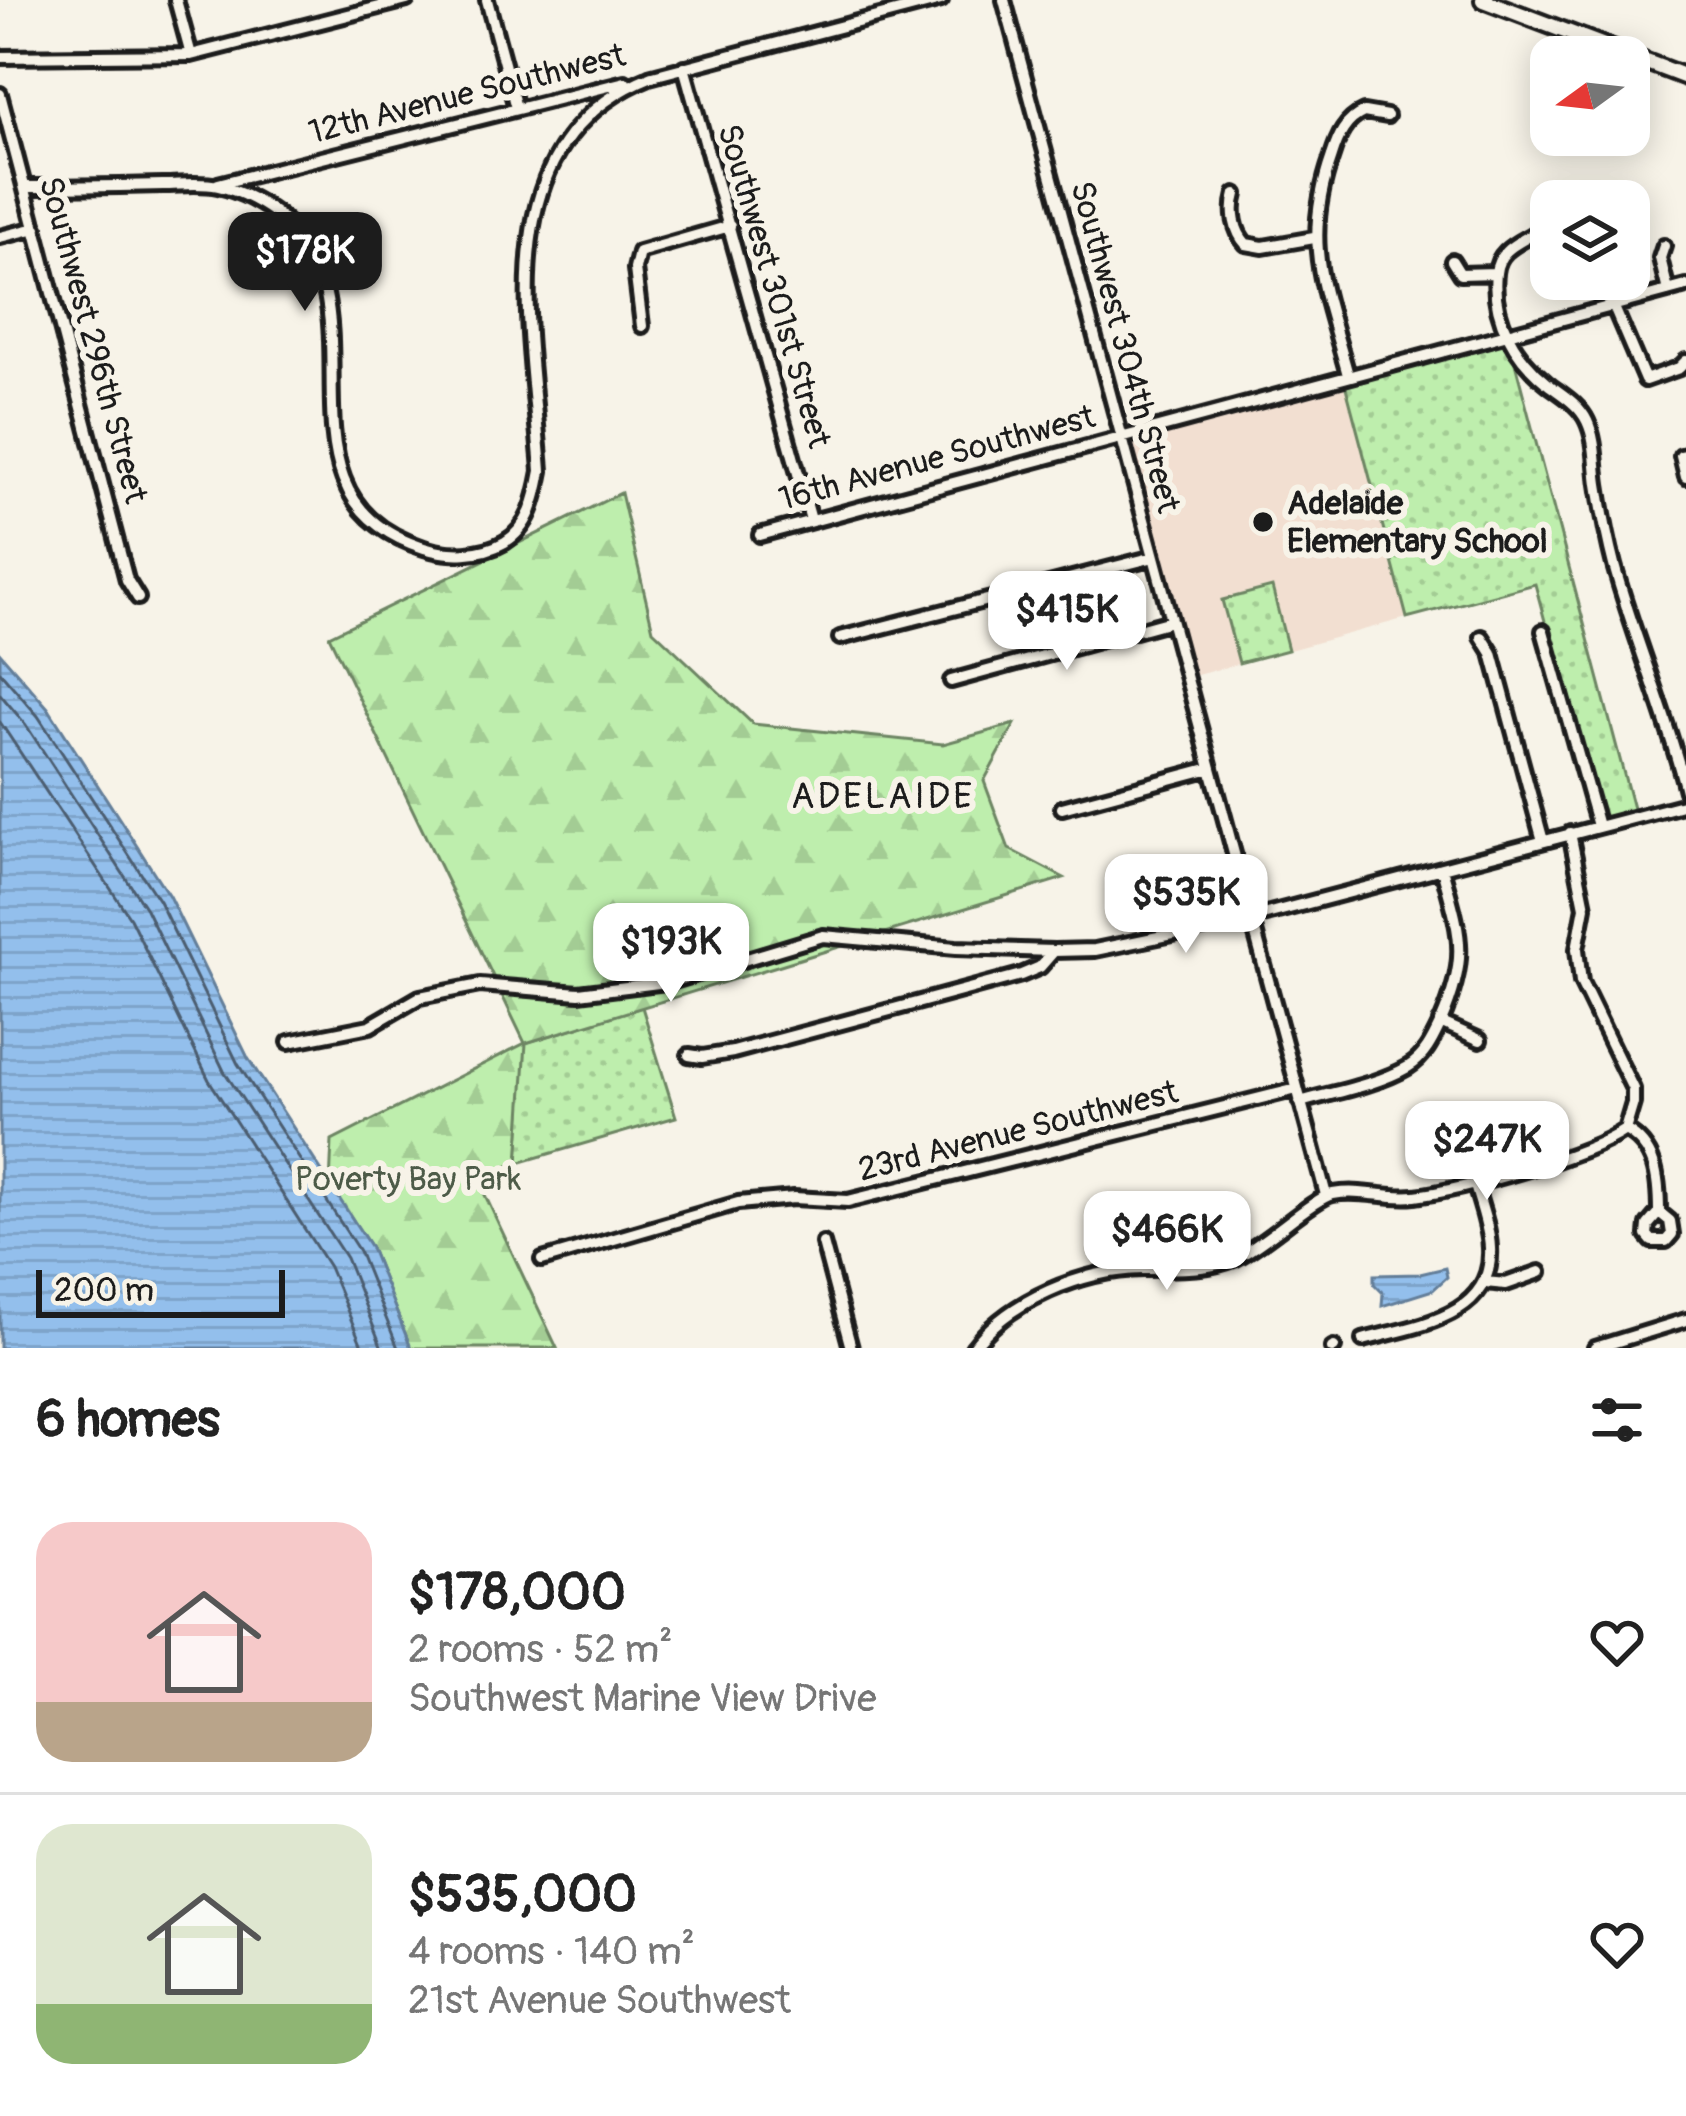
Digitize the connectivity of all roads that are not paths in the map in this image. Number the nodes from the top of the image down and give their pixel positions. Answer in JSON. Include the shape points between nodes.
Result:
{"nodes":[{"id":1,"x":176,"y":0,"type":"edge"},
{"id":2,"x":407,"y":0,"type":"edge"},
{"id":3,"x":487,"y":0,"type":"edge"},
{"id":4,"x":941,"y":0,"type":"edge"},
{"id":5,"x":1004,"y":0,"type":"edge"},
{"id":6,"x":1483,"y":0,"type":"edge"},
{"id":7,"x":1506,"y":4,"type":"edge"},
{"id":8,"x":191,"y":55,"type":"junction"},
{"id":9,"x":0,"y":57,"type":"edge"},
{"id":10,"x":684,"y":67,"type":"junction"},
{"id":11,"x":652,"y":76,"type":"junction"},
{"id":12,"x":1686,"y":77,"type":"edge"},
{"id":13,"x":0,"y":94,"type":"edge"},
{"id":14,"x":516,"y":108,"type":"junction"},
{"id":15,"x":1387,"y":116,"type":"dead end"},
{"id":16,"x":215,"y":184,"type":"junction"},
{"id":17,"x":25,"y":188,"type":"junction"},
{"id":18,"x":1236,"y":194,"type":"dead end"},
{"id":19,"x":730,"y":226,"type":"junction"},
{"id":20,"x":36,"y":228,"type":"junction"},
{"id":21,"x":0,"y":237,"type":"edge"},
{"id":22,"x":1530,"y":237,"type":"edge"},
{"id":23,"x":1315,"y":238,"type":"junction"},
{"id":24,"x":1664,"y":246,"type":"dead end"},
{"id":25,"x":1452,"y":261,"type":"dead end"},
{"id":26,"x":1496,"y":273,"type":"junction"},
{"id":27,"x":1686,"y":286,"type":"edge"},
{"id":28,"x":1668,"y":291,"type":"junction"},
{"id":29,"x":1613,"y":305,"type":"junction"},
{"id":30,"x":642,"y":326,"type":"dead end"},
{"id":31,"x":1507,"y":333,"type":"junction"},
{"id":32,"x":1686,"y":361,"type":"edge"},
{"id":33,"x":1348,"y":375,"type":"junction"},
{"id":34,"x":1121,"y":436,"type":"junction"},
{"id":35,"x":1683,"y":456,"type":"edge"},
{"id":36,"x":1686,"y":477,"type":"edge"},
{"id":37,"x":811,"y":520,"type":"junction"},
{"id":38,"x":760,"y":536,"type":"dead end"},
{"id":39,"x":1154,"y":557,"type":"junction"},
{"id":40,"x":138,"y":598,"type":"dead end"},
{"id":41,"x":1171,"y":621,"type":"junction"},
{"id":42,"x":1543,"y":632,"type":"dead end"},
{"id":43,"x":840,"y":638,"type":"dead end"},
{"id":44,"x":1482,"y":638,"type":"dead end"},
{"id":45,"x":951,"y":681,"type":"dead end"},
{"id":46,"x":1210,"y":768,"type":"junction"},
{"id":47,"x":1686,"y":791,"type":"edge"},
{"id":48,"x":1686,"y":804,"type":"edge"},
{"id":49,"x":1061,"y":808,"type":"dead end"},
{"id":50,"x":1598,"y":826,"type":"junction"},
{"id":51,"x":1570,"y":833,"type":"junction"},
{"id":52,"x":1543,"y":841,"type":"junction"},
{"id":53,"x":1442,"y":868,"type":"junction"},
{"id":54,"x":1251,"y":919,"type":"junction"},
{"id":55,"x":1054,"y":951,"type":"junction"},
{"id":56,"x":1441,"y":1022,"type":"junction"},
{"id":57,"x":1480,"y":1040,"type":"dead end"},
{"id":58,"x":289,"y":1042,"type":"dead end"},
{"id":59,"x":689,"y":1055,"type":"dead end"},
{"id":60,"x":1299,"y":1095,"type":"junction"},
{"id":61,"x":1625,"y":1130,"type":"junction"},
{"id":62,"x":1474,"y":1182,"type":"junction"},
{"id":63,"x":1325,"y":1195,"type":"junction"},
{"id":64,"x":1659,"y":1212,"type":"dead end"},
{"id":65,"x":823,"y":1243,"type":"dead end"},
{"id":66,"x":542,"y":1260,"type":"dead end"},
{"id":67,"x":1540,"y":1272,"type":"dead end"},
{"id":68,"x":1485,"y":1282,"type":"junction"},
{"id":69,"x":1686,"y":1320,"type":"edge"},
{"id":70,"x":1363,"y":1340,"type":"dead end"},
{"id":71,"x":851,"y":1348,"type":"edge"},
{"id":72,"x":973,"y":1348,"type":"edge"},
{"id":73,"x":1595,"y":1348,"type":"edge"}],
"edges":[{"from":1,"to":8,"type":"street"},
{"from":2,"to":8,"type":"street"},
{"from":3,"to":14,"type":"street"},
{"from":4,"to":10,"type":"street","name":"12th Avenue Southwest"},
{"from":5,"to":34,"type":"street","name":"Southwest 304th Street"},
{"from":6,"to":7,"type":"main road"},
{"from":7,"to":12,"type":"main road"},
{"from":8,"to":9,"type":"street"},
{"from":10,"to":11,"type":"street","name":"12th Avenue Southwest"},
{"from":10,"to":19,"type":"street","name":"Southwest 301st Street"},
{"from":11,"to":14,"type":"street","name":"12th Avenue Southwest"},
{"from":11,"to":16,"type":"street","via":[[588,112],[548,169],[528,276],[541,471],[536,497],[506,541],[452,554],[391,533],[351,500],[340,476],[326,294],[313,255],[271,209]]},
{"from":13,"to":17,"type":"street","name":"Southwest 296th Street"},
{"from":14,"to":16,"type":"street","name":"12th Avenue Southwest"},
{"from":15,"to":23,"type":"street","via":[[1360,113],[1342,131]]},
{"from":16,"to":17,"type":"street"},
{"from":17,"to":20,"type":"street","name":"Southwest 296th Street"},
{"from":18,"to":23,"type":"street","via":[[1244,242]]},
{"from":19,"to":30,"type":"street","via":[[639,252]]},
{"from":19,"to":37,"type":"street","name":"Southwest 301st Street"},
{"from":20,"to":21,"type":"street"},
{"from":20,"to":40,"type":"street","name":"Southwest 296th Street"},
{"from":22,"to":26,"type":"street","via":[[1505,252]]},
{"from":23,"to":33,"type":"street"},
{"from":24,"to":28,"type":"street"},
{"from":25,"to":26,"type":"street","via":[[1464,275]]},
{"from":26,"to":31,"type":"street"},
{"from":27,"to":28,"type":"street","name":"16th Avenue Southwest"},
{"from":28,"to":29,"type":"street","name":"16th Avenue Southwest"},
{"from":29,"to":31,"type":"street","name":"16th Avenue Southwest"},
{"from":29,"to":32,"type":"street","via":[[1645,380]]},
{"from":31,"to":33,"type":"street","name":"16th Avenue Southwest"},
{"from":31,"to":47,"type":"street","via":[[1522,360],[1576,405],[1590,430],[1612,561]]},
{"from":33,"to":34,"type":"street","name":"16th Avenue Southwest"},
{"from":34,"to":37,"type":"street","name":"16th Avenue Southwest"},
{"from":34,"to":39,"type":"street","name":"Southwest 304th Street"},
{"from":35,"to":36,"type":"street"},
{"from":37,"to":38,"type":"street","name":"16th Avenue Southwest"},
{"from":39,"to":41,"type":"street","name":"Southwest 304th Street"},
{"from":39,"to":43,"type":"street"},
{"from":41,"to":45,"type":"street"},
{"from":41,"to":46,"type":"street","name":"Southwest 304th Street"},
{"from":42,"to":50,"type":"street"},
{"from":44,"to":52,"type":"street"},
{"from":46,"to":49,"type":"street"},
{"from":46,"to":54,"type":"street","name":"Southwest 304th Street"},
{"from":48,"to":50,"type":"street"},
{"from":50,"to":51,"type":"street"},
{"from":51,"to":52,"type":"street"},
{"from":51,"to":61,"type":"street","via":[[1585,907],[1577,960],[1633,1089]]},
{"from":52,"to":53,"type":"street"},
{"from":53,"to":54,"type":"street"},
{"from":53,"to":56,"type":"street","name":"23rd Avenue Southwest","via":[[1462,955]]},
{"from":54,"to":55,"type":"street"},
{"from":54,"to":60,"type":"street","name":"Southwest 304th Street"},
{"from":55,"to":58,"type":"street","via":[[823,936],[674,982],[579,993],[480,985],[420,997],[370,1026]]},
{"from":55,"to":59,"type":"street","via":[[1021,975],[733,1052]]},
{"from":56,"to":57,"type":"street"},
{"from":56,"to":60,"type":"street","name":"23rd Avenue Southwest","via":[[1406,1068]]},
{"from":60,"to":63,"type":"street","name":"Southwest 304th Street"},
{"from":60,"to":66,"type":"street","name":"23rd Avenue Southwest","via":[[848,1201],[738,1203]]},
{"from":61,"to":62,"type":"street","via":[[1574,1154]]},
{"from":61,"to":64,"type":"street","via":[[1652,1159]]},
{"from":62,"to":63,"type":"street","via":[[1414,1196]]},
{"from":62,"to":68,"type":"street","via":[[1490,1243]]},
{"from":63,"to":72,"type":"street","via":[[1235,1258],[1070,1285],[1006,1314]]},
{"from":65,"to":71,"type":"street"},
{"from":67,"to":68,"type":"street"},
{"from":68,"to":70,"type":"street","via":[[1454,1314]]},
{"from":69,"to":73,"type":"street"}]}
